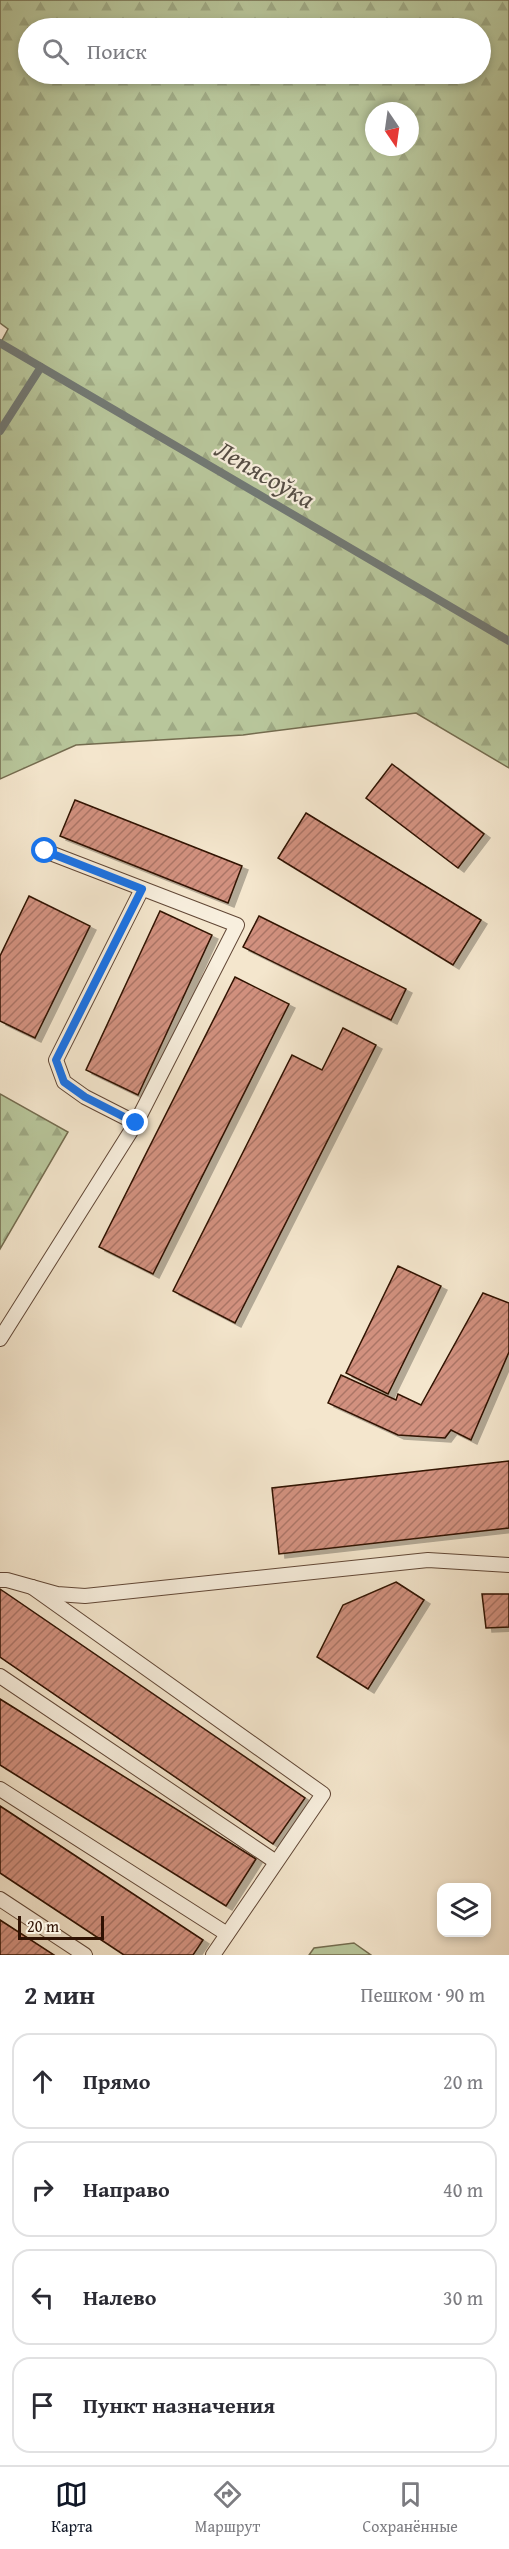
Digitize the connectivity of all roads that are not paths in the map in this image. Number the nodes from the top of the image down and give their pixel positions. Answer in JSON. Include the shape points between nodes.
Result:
{"nodes":[{"id":1,"x":45,"y":851,"type":"dead end"},
{"id":2,"x":142,"y":889,"type":"junction"},
{"id":3,"x":136,"y":1123,"type":"junction"},
{"id":4,"x":0,"y":1339,"type":"edge"},
{"id":5,"x":509,"y":1566,"type":"edge"},
{"id":6,"x":0,"y":1580,"type":"edge"},
{"id":7,"x":32,"y":1587,"type":"junction"},
{"id":8,"x":0,"y":1676,"type":"edge"},
{"id":9,"x":0,"y":1789,"type":"edge"},
{"id":10,"x":276,"y":1862,"type":"junction"},
{"id":11,"x":0,"y":1899,"type":"edge"},
{"id":12,"x":227,"y":1934,"type":"junction"},
{"id":13,"x":85,"y":1955,"type":"edge"},
{"id":14,"x":213,"y":1955,"type":"edge"}],
"edges":[{"from":1,"to":2,"type":"lane"},
{"from":2,"to":3,"type":"lane","via":[[56,1060],[64,1082]]},
{"from":2,"to":3,"type":"lane","via":[[237,925]]},
{"from":3,"to":4,"type":"lane"},
{"from":5,"to":7,"type":"lane","via":[[428,1560],[85,1596]]},
{"from":6,"to":7,"type":"lane"},
{"from":7,"to":10,"type":"lane","via":[[323,1794]]},
{"from":8,"to":10,"type":"lane"},
{"from":9,"to":12,"type":"lane"},
{"from":10,"to":12,"type":"lane"},
{"from":11,"to":13,"type":"lane"},
{"from":12,"to":14,"type":"lane"}]}
